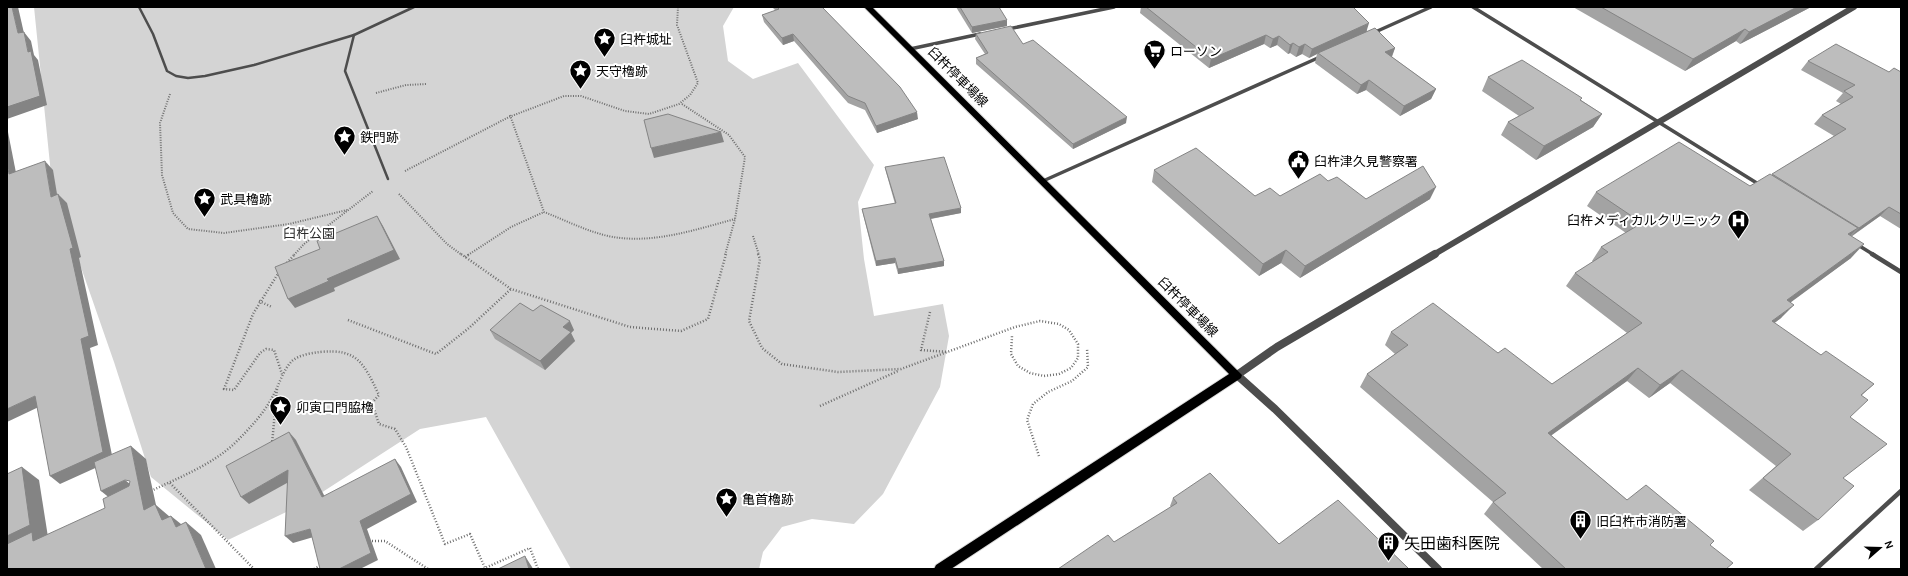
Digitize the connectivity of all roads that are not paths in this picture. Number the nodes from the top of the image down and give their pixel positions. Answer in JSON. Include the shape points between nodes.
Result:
{"nodes":[{"id":1,"x":139,"y":7,"type":"edge"},
{"id":2,"x":414,"y":7,"type":"edge"},
{"id":3,"x":868,"y":7,"type":"edge"},
{"id":4,"x":1114,"y":7,"type":"edge"},
{"id":5,"x":1431,"y":7,"type":"edge"},
{"id":6,"x":1473,"y":7,"type":"edge"},
{"id":7,"x":1854,"y":7,"type":"edge"},
{"id":8,"x":1106,"y":8,"type":"edge"},
{"id":9,"x":1006,"y":29,"type":"edge"},
{"id":10,"x":983,"y":34,"type":"edge"},
{"id":11,"x":354,"y":35,"type":"junction"},
{"id":12,"x":1366,"y":36,"type":"edge"},
{"id":13,"x":910,"y":48,"type":"junction"},
{"id":14,"x":1322,"y":56,"type":"edge"},
{"id":15,"x":1659,"y":122,"type":"junction"},
{"id":16,"x":388,"y":179,"type":"road end"},
{"id":17,"x":1043,"y":181,"type":"junction"},
{"id":18,"x":1767,"y":189,"type":"edge"},
{"id":19,"x":1854,"y":243,"type":"edge"},
{"id":20,"x":1901,"y":272,"type":"edge"},
{"id":21,"x":1237,"y":375,"type":"junction"},
{"id":22,"x":1901,"y":491,"type":"edge"},
{"id":23,"x":940,"y":569,"type":"edge"},
{"id":24,"x":1438,"y":569,"type":"edge"},
{"id":25,"x":1816,"y":569,"type":"edge"}],
"edges":[{"from":1,"to":11,"type":"lane","via":[[153,34],[167,71],[185,78],[254,65]]},
{"from":2,"to":11,"type":"lane"},
{"from":3,"to":13,"type":"main road","name":"臼杵停車場線"},
{"from":4,"to":8,"type":"street"},
{"from":5,"to":12,"type":"street"},
{"from":6,"to":15,"type":"street"},
{"from":7,"to":15,"type":"street"},
{"from":8,"to":9,"type":"street"},
{"from":10,"to":13,"type":"street"},
{"from":11,"to":16,"type":"lane","via":[[345,71]]},
{"from":13,"to":17,"type":"main road","name":"臼杵停車場線"},
{"from":14,"to":17,"type":"street"},
{"from":15,"to":18,"type":"street"},
{"from":15,"to":21,"type":"street","via":[[1277,347]]},
{"from":17,"to":21,"type":"main road","name":"臼杵停車場線"},
{"from":19,"to":20,"type":"street"},
{"from":21,"to":23,"type":"main road"},
{"from":21,"to":24,"type":"street"},
{"from":22,"to":25,"type":"street"}]}
